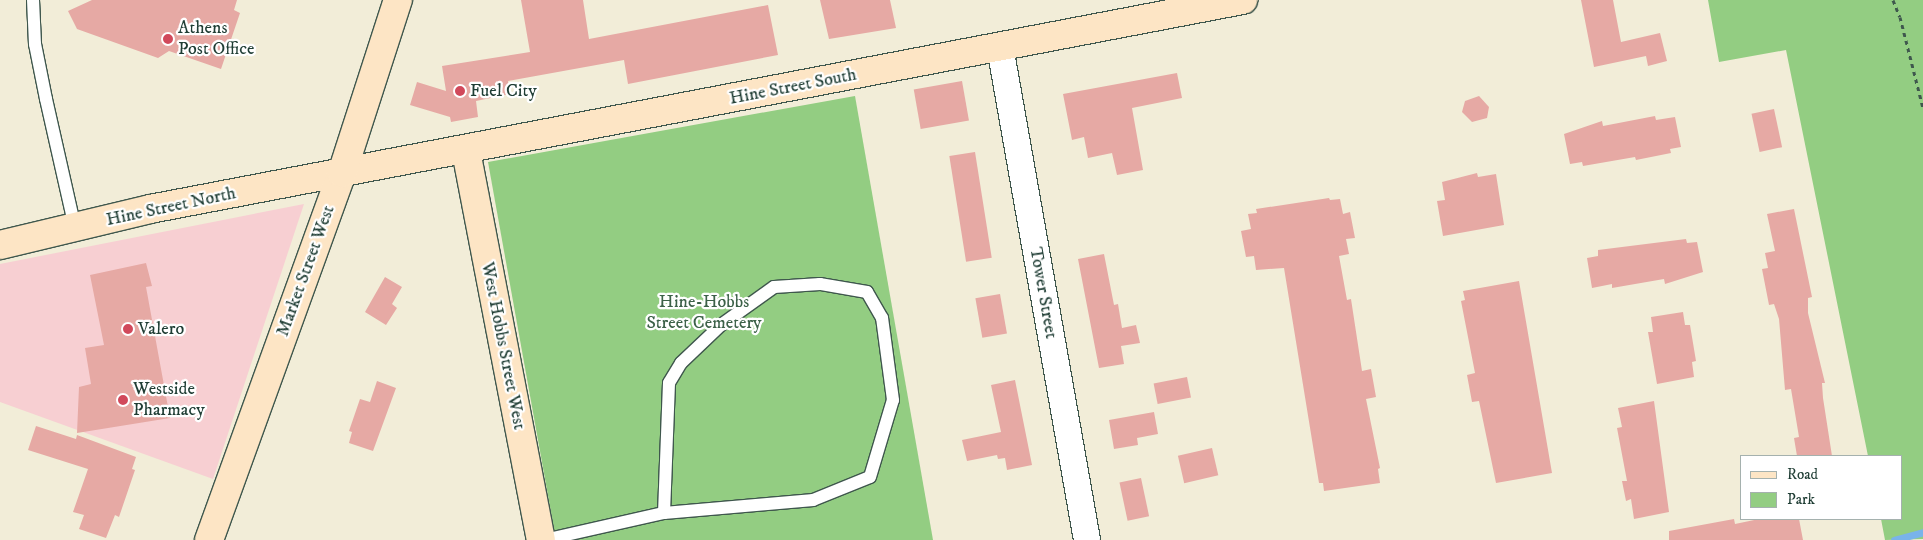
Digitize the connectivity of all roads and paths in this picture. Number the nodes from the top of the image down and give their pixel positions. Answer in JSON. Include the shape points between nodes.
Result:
{"nodes":[{"id":1,"x":33,"y":0,"type":"edge"},
{"id":2,"x":398,"y":0,"type":"edge"},
{"id":3,"x":1243,"y":0,"type":"edge"},
{"id":4,"x":1893,"y":0,"type":"edge"},
{"id":5,"x":1000,"y":47,"type":"junction"},
{"id":6,"x":1923,"y":108,"type":"edge"},
{"id":7,"x":466,"y":151,"type":"junction"},
{"id":8,"x":342,"y":172,"type":"junction"},
{"id":9,"x":75,"y":228,"type":"junction"},
{"id":10,"x":0,"y":245,"type":"edge"},
{"id":11,"x":664,"y":513,"type":"junction"},
{"id":12,"x":209,"y":540,"type":"edge"},
{"id":13,"x":543,"y":540,"type":"edge"},
{"id":14,"x":1087,"y":540,"type":"edge"}],
"edges":[{"from":1,"to":9,"type":"lane","via":[[36,44],[46,99]]},
{"from":2,"to":8,"type":"street","name":"Market Street West"},
{"from":3,"to":5,"type":"street","name":"Hine Street South"},
{"from":4,"to":6,"type":"path"},
{"from":5,"to":7,"type":"street","name":"Hine Street South"},
{"from":5,"to":14,"type":"street","name":"Tower Street"},
{"from":7,"to":8,"type":"street","name":"Hine Street South"},
{"from":7,"to":13,"type":"street","name":"West Hobbs Street West"},
{"from":8,"to":9,"type":"street","name":"Hine Street North","via":[[150,209]]},
{"from":8,"to":12,"type":"street","name":"Market Street West"},
{"from":9,"to":10,"type":"street","name":"Hine Street North"},
{"from":11,"to":11,"type":"lane","via":[[813,500],[870,477],[893,400],[882,318],[867,292],[820,284],[774,288],[721,325],[681,363],[669,384]]},
{"from":11,"to":13,"type":"lane"}]}
